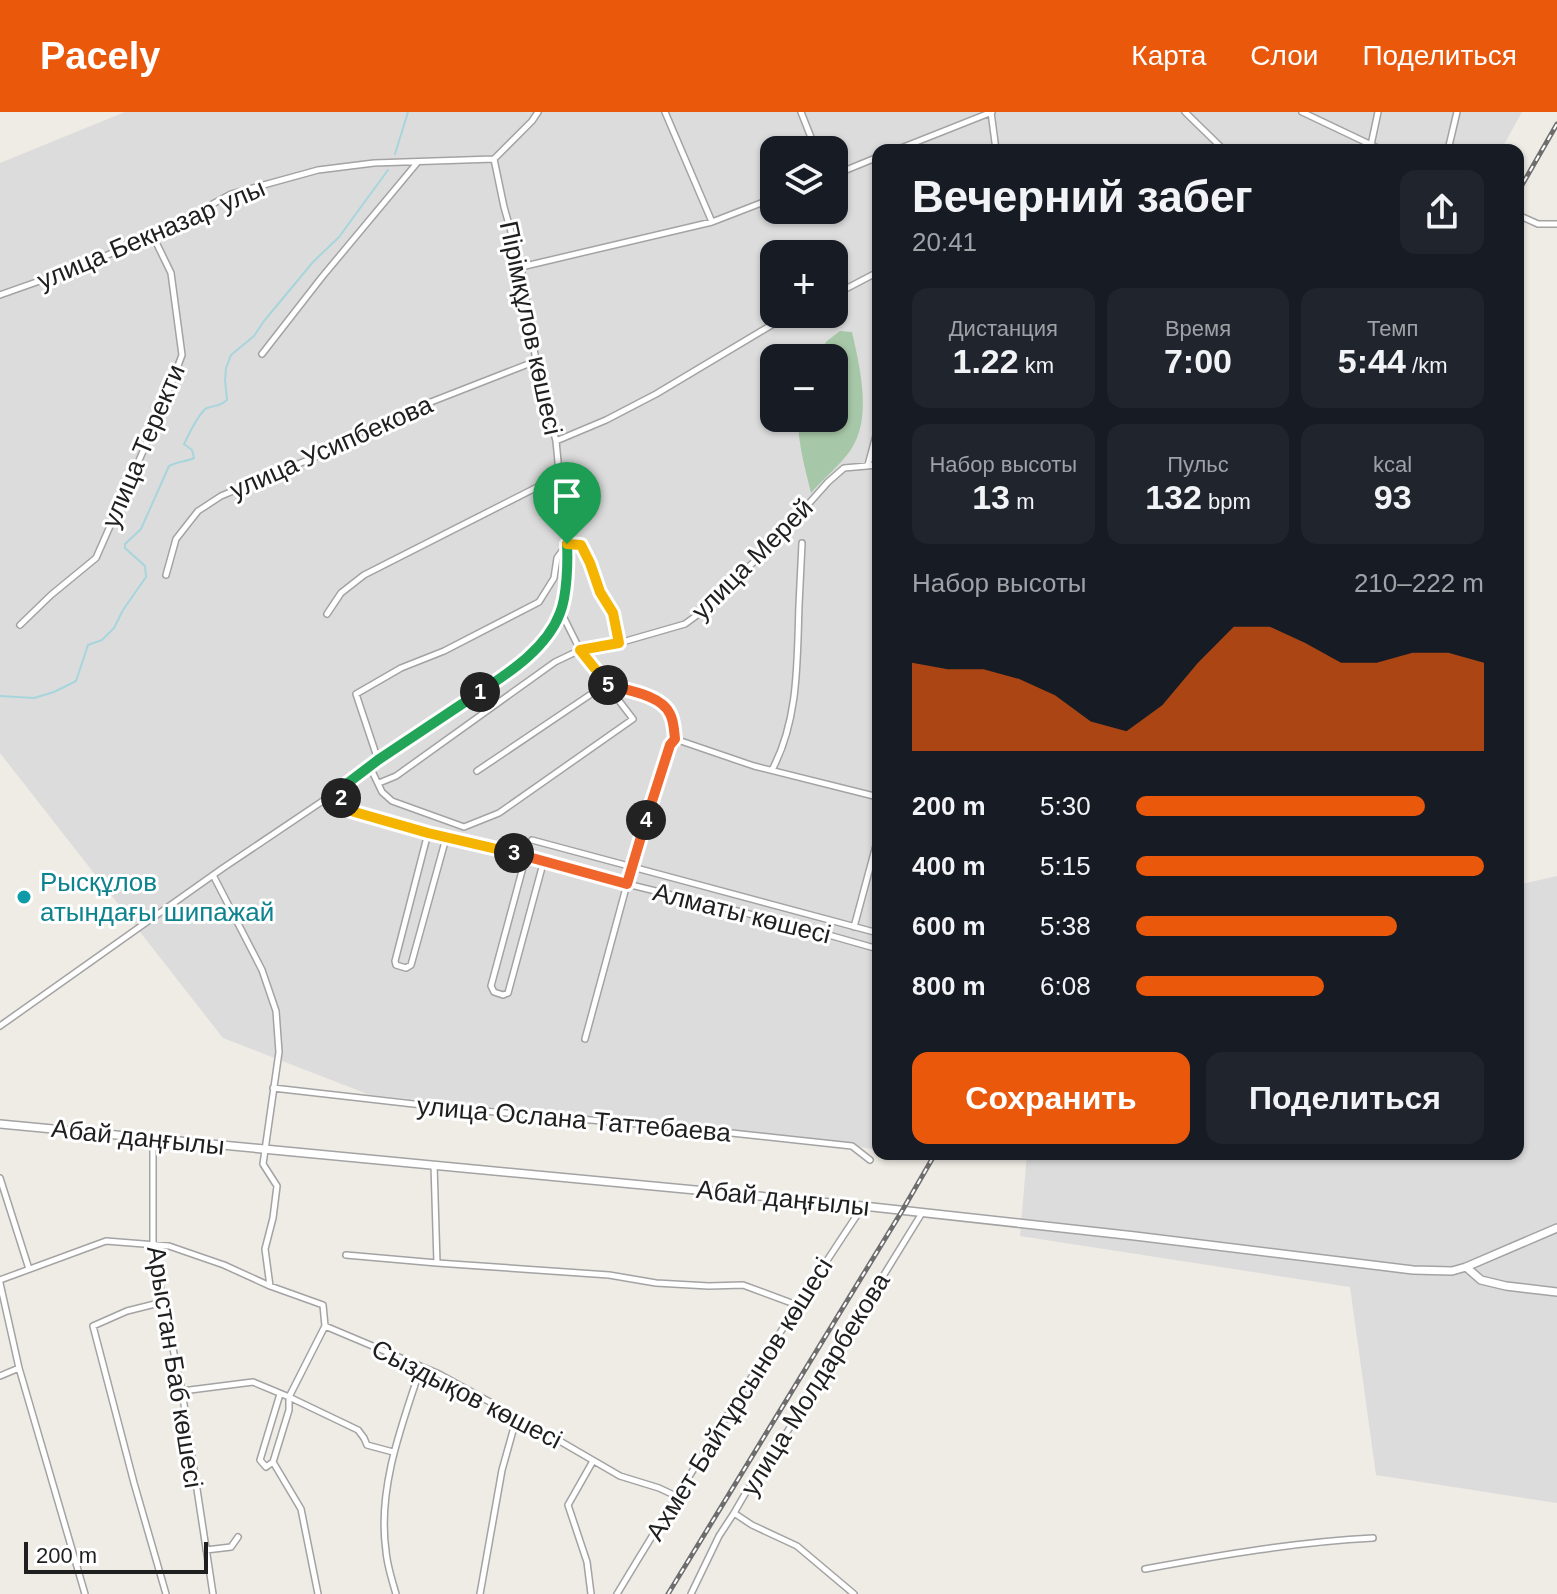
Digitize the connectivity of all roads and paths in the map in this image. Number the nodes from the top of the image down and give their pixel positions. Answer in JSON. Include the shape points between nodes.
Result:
{"nodes":[{"id":1,"x":538,"y":112,"type":"edge"},
{"id":2,"x":665,"y":112,"type":"edge"},
{"id":3,"x":801,"y":112,"type":"edge"},
{"id":4,"x":991,"y":112,"type":"edge"},
{"id":5,"x":1185,"y":112,"type":"edge"},
{"id":6,"x":1302,"y":112,"type":"edge"},
{"id":7,"x":1378,"y":112,"type":"edge"},
{"id":8,"x":1457,"y":112,"type":"edge"},
{"id":9,"x":810,"y":136,"type":"edge"},
{"id":10,"x":911,"y":144,"type":"edge"},
{"id":11,"x":995,"y":144,"type":"edge"},
{"id":12,"x":1218,"y":144,"type":"edge"},
{"id":13,"x":1369,"y":144,"type":"edge"},
{"id":14,"x":1371,"y":144,"type":"edge"},
{"id":15,"x":1449,"y":144,"type":"edge"},
{"id":16,"x":494,"y":159,"type":"junction"},
{"id":17,"x":872,"y":159,"type":"edge"},
{"id":18,"x":417,"y":163,"type":"junction"},
{"id":19,"x":848,"y":169,"type":"edge"},
{"id":20,"x":760,"y":203,"type":"edge"},
{"id":21,"x":1524,"y":218,"type":"edge"},
{"id":22,"x":712,"y":222,"type":"junction"},
{"id":23,"x":1557,"y":224,"type":"edge"},
{"id":24,"x":153,"y":236,"type":"junction"},
{"id":25,"x":521,"y":267,"type":"junction"},
{"id":26,"x":872,"y":275,"type":"edge"},
{"id":27,"x":848,"y":288,"type":"edge"},
{"id":28,"x":0,"y":295,"type":"edge"},
{"id":29,"x":767,"y":328,"type":"edge"},
{"id":30,"x":262,"y":354,"type":"dead end"},
{"id":31,"x":536,"y":361,"type":"junction"},
{"id":32,"x":556,"y":441,"type":"junction"},
{"id":33,"x":872,"y":450,"type":"edge"},
{"id":34,"x":868,"y":465,"type":"junction"},
{"id":35,"x":872,"y":465,"type":"edge"},
{"id":36,"x":559,"y":476,"type":"junction"},
{"id":37,"x":802,"y":543,"type":"dead end"},
{"id":38,"x":567,"y":544,"type":"junction"},
{"id":39,"x":166,"y":575,"type":"dead end"},
{"id":40,"x":561,"y":612,"type":"junction"},
{"id":41,"x":327,"y":614,"type":"dead end"},
{"id":42,"x":20,"y":625,"type":"dead end"},
{"id":43,"x":619,"y":643,"type":"junction"},
{"id":44,"x":580,"y":650,"type":"junction"},
{"id":45,"x":606,"y":684,"type":"junction"},
{"id":46,"x":675,"y":739,"type":"junction"},
{"id":47,"x":378,"y":760,"type":"junction"},
{"id":48,"x":370,"y":767,"type":"junction"},
{"id":49,"x":772,"y":770,"type":"junction"},
{"id":50,"x":477,"y":771,"type":"dead end"},
{"id":51,"x":379,"y":783,"type":"junction"},
{"id":52,"x":336,"y":792,"type":"junction"},
{"id":53,"x":872,"y":795,"type":"edge"},
{"id":54,"x":428,"y":833,"type":"junction"},
{"id":55,"x":446,"y":838,"type":"junction"},
{"id":56,"x":532,"y":840,"type":"dead end"},
{"id":57,"x":526,"y":856,"type":"junction"},
{"id":58,"x":544,"y":860,"type":"junction"},
{"id":59,"x":872,"y":860,"type":"edge"},
{"id":60,"x":631,"y":868,"type":"junction"},
{"id":61,"x":213,"y":875,"type":"junction"},
{"id":62,"x":627,"y":884,"type":"junction"},
{"id":63,"x":854,"y":927,"type":"junction"},
{"id":64,"x":872,"y":932,"type":"edge"},
{"id":65,"x":872,"y":947,"type":"edge"},
{"id":66,"x":0,"y":1026,"type":"edge"},
{"id":67,"x":585,"y":1039,"type":"dead end"},
{"id":68,"x":273,"y":1088,"type":"junction"},
{"id":69,"x":0,"y":1124,"type":"edge"},
{"id":70,"x":153,"y":1138,"type":"junction"},
{"id":71,"x":264,"y":1150,"type":"junction"},
{"id":72,"x":870,"y":1160,"type":"dead end"},
{"id":73,"x":434,"y":1165,"type":"junction"},
{"id":74,"x":0,"y":1178,"type":"edge"},
{"id":75,"x":863,"y":1206,"type":"junction"},
{"id":76,"x":922,"y":1212,"type":"junction"},
{"id":77,"x":1557,"y":1228,"type":"edge"},
{"id":78,"x":153,"y":1245,"type":"junction"},
{"id":79,"x":346,"y":1255,"type":"dead end"},
{"id":80,"x":437,"y":1263,"type":"junction"},
{"id":81,"x":1466,"y":1267,"type":"junction"},
{"id":82,"x":29,"y":1269,"type":"junction"},
{"id":83,"x":0,"y":1281,"type":"edge"},
{"id":84,"x":270,"y":1286,"type":"junction"},
{"id":85,"x":1557,"y":1292,"type":"edge"},
{"id":86,"x":163,"y":1302,"type":"junction"},
{"id":87,"x":797,"y":1305,"type":"junction"},
{"id":88,"x":325,"y":1326,"type":"junction"},
{"id":89,"x":421,"y":1367,"type":"junction"},
{"id":90,"x":19,"y":1368,"type":"junction"},
{"id":91,"x":0,"y":1376,"type":"edge"},
{"id":92,"x":182,"y":1391,"type":"junction"},
{"id":93,"x":280,"y":1394,"type":"junction"},
{"id":94,"x":289,"y":1397,"type":"junction"},
{"id":95,"x":516,"y":1420,"type":"junction"},
{"id":96,"x":393,"y":1452,"type":"junction"},
{"id":97,"x":593,"y":1461,"type":"junction"},
{"id":98,"x":273,"y":1462,"type":"junction"},
{"id":99,"x":676,"y":1496,"type":"junction"},
{"id":100,"x":734,"y":1513,"type":"junction"},
{"id":101,"x":238,"y":1537,"type":"dead end"},
{"id":102,"x":1373,"y":1538,"type":"dead end"},
{"id":103,"x":206,"y":1550,"type":"junction"},
{"id":104,"x":1145,"y":1569,"type":"dead end"},
{"id":105,"x":85,"y":1594,"type":"edge"},
{"id":106,"x":166,"y":1594,"type":"edge"},
{"id":107,"x":213,"y":1594,"type":"edge"},
{"id":108,"x":318,"y":1594,"type":"edge"},
{"id":109,"x":396,"y":1594,"type":"edge"},
{"id":110,"x":480,"y":1594,"type":"edge"},
{"id":111,"x":591,"y":1594,"type":"edge"},
{"id":112,"x":617,"y":1594,"type":"edge"},
{"id":113,"x":691,"y":1594,"type":"edge"},
{"id":114,"x":854,"y":1594,"type":"edge"}],
"edges":[{"from":1,"to":16,"type":"street"},
{"from":2,"to":22,"type":"street"},
{"from":3,"to":9,"type":"street"},
{"from":4,"to":10,"type":"street"},
{"from":4,"to":11,"type":"street"},
{"from":5,"to":12,"type":"street"},
{"from":6,"to":13,"type":"street"},
{"from":7,"to":14,"type":"street"},
{"from":8,"to":15,"type":"street"},
{"from":16,"to":18,"type":"street","name":"улица Бекназар улы"},
{"from":16,"to":25,"type":"street","name":"Пірімқұлов көшесі"},
{"from":17,"to":19,"type":"street"},
{"from":18,"to":24,"type":"street","name":"улица Бекназар улы","via":[[318,170],[231,194]]},
{"from":18,"to":30,"type":"street"},
{"from":20,"to":22,"type":"street"},
{"from":21,"to":23,"type":"street"},
{"from":22,"to":25,"type":"street"},
{"from":24,"to":28,"type":"street","name":"улица Бекназар улы"},
{"from":24,"to":42,"type":"street","name":"улица Теректи","via":[[171,273],[182,355],[96,558]]},
{"from":25,"to":31,"type":"street","name":"Пірімқұлов көшесі"},
{"from":26,"to":27,"type":"street"},
{"from":29,"to":32,"type":"street","via":[[656,394]]},
{"from":31,"to":32,"type":"street","name":"Пірімқұлов көшесі"},
{"from":31,"to":39,"type":"street","name":"улица Усипбекова","via":[[395,416],[344,445],[221,496],[198,511],[176,539]]},
{"from":32,"to":36,"type":"street","name":"Пірімқұлов көшесі"},
{"from":33,"to":34,"type":"street"},
{"from":34,"to":35,"type":"street"},
{"from":34,"to":43,"type":"street","name":"улица Мерей","via":[[844,468],[685,624]]},
{"from":36,"to":38,"type":"street","name":"Пірімқұлов көшесі"},
{"from":36,"to":41,"type":"street","via":[[364,575],[341,593]]},
{"from":37,"to":49,"type":"street","via":[[798,668],[790,723]]},
{"from":38,"to":40,"type":"street","name":"Пірімқұлов көшесі"},
{"from":38,"to":43,"type":"street","via":[[581,545],[613,613]]},
{"from":38,"to":47,"type":"street","via":[[539,602],[356,694]]},
{"from":40,"to":44,"type":"street"},
{"from":40,"to":47,"type":"street","name":"Пірімқұлов көшесі","via":[[545,640],[515,667]]},
{"from":43,"to":44,"type":"street","name":"улица Мерей"},
{"from":44,"to":45,"type":"street"},
{"from":44,"to":51,"type":"street","name":"улица Мерей"},
{"from":45,"to":46,"type":"street","via":[[659,700],[672,717]]},
{"from":45,"to":50,"type":"street"},
{"from":45,"to":51,"type":"street","via":[[633,719],[499,813],[464,827],[392,801]]},
{"from":46,"to":49,"type":"street"},
{"from":46,"to":60,"type":"street"},
{"from":47,"to":48,"type":"street","name":"Пірімқұлов көшесі"},
{"from":48,"to":51,"type":"street"},
{"from":48,"to":52,"type":"street","name":"Пірімқұлов көшесі"},
{"from":49,"to":53,"type":"street"},
{"from":52,"to":54,"type":"street","name":"Алматы көшесі","via":[[351,811]]},
{"from":52,"to":61,"type":"street","name":"Пірімқұлов көшесі"},
{"from":54,"to":55,"type":"street","name":"Алматы көшесі"},
{"from":54,"to":55,"type":"street","via":[[395,961],[406,968]]},
{"from":55,"to":57,"type":"street","name":"Алматы көшесі"},
{"from":56,"to":60,"type":"street"},
{"from":57,"to":58,"type":"street","name":"Алматы көшесі"},
{"from":57,"to":58,"type":"street","via":[[491,986],[503,995],[508,993]]},
{"from":58,"to":62,"type":"street","name":"Алматы көшесі"},
{"from":59,"to":63,"type":"street"},
{"from":60,"to":62,"type":"street"},
{"from":60,"to":63,"type":"street"},
{"from":61,"to":66,"type":"street","name":"Пірімқұлов көшесі"},
{"from":61,"to":68,"type":"street","via":[[262,970],[276,1011],[279,1052]]},
{"from":62,"to":65,"type":"street","name":"Алматы көшесі"},
{"from":62,"to":67,"type":"street"},
{"from":63,"to":64,"type":"street"},
{"from":68,"to":71,"type":"street"},
{"from":68,"to":72,"type":"street","name":"улица Ослана Таттебаева","via":[[852,1146]]},
{"from":69,"to":70,"type":"street","name":"Абай даңғылы"},
{"from":70,"to":71,"type":"street","name":"Абай даңғылы"},
{"from":70,"to":78,"type":"street","name":"Арыстан Баб көшесі"},
{"from":71,"to":73,"type":"street","name":"Абай даңғылы"},
{"from":71,"to":84,"type":"street","via":[[263,1164],[277,1186],[265,1249]]},
{"from":73,"to":75,"type":"street","name":"Абай даңғылы"},
{"from":73,"to":80,"type":"street"},
{"from":74,"to":82,"type":"street"},
{"from":75,"to":76,"type":"street","name":"Абай даңғылы"},
{"from":75,"to":87,"type":"street","name":"Ахмет Байтұрсынов көшесі"},
{"from":76,"to":81,"type":"street","name":"Абай даңғылы","via":[[1413,1270]]},
{"from":76,"to":100,"type":"street","name":"улица Молдарбекова"},
{"from":77,"to":81,"type":"street","name":"Абай даңғылы"},
{"from":78,"to":82,"type":"street","via":[[106,1241]]},
{"from":78,"to":84,"type":"street","via":[[224,1265]]},
{"from":78,"to":86,"type":"street","name":"Арыстан Баб көшесі"},
{"from":79,"to":80,"type":"street"},
{"from":80,"to":87,"type":"street","via":[[656,1283],[743,1285]]},
{"from":81,"to":85,"type":"street","via":[[1481,1280]]},
{"from":82,"to":83,"type":"street"},
{"from":83,"to":90,"type":"street"},
{"from":84,"to":88,"type":"street","via":[[323,1305]]},
{"from":86,"to":92,"type":"street","name":"Арыстан Баб көшесі"},
{"from":86,"to":106,"type":"street","via":[[93,1326]]},
{"from":87,"to":99,"type":"street","name":"Ахмет Байтұрсынов көшесі"},
{"from":88,"to":89,"type":"street","name":"Сыздықов көшесі"},
{"from":88,"to":94,"type":"street"},
{"from":89,"to":95,"type":"street","name":"Сыздықов көшесі","via":[[478,1394]]},
{"from":89,"to":96,"type":"street"},
{"from":90,"to":91,"type":"street"},
{"from":90,"to":105,"type":"street"},
{"from":92,"to":93,"type":"street","via":[[253,1382]]},
{"from":92,"to":103,"type":"street","name":"Арыстан Баб көшесі"},
{"from":93,"to":94,"type":"street"},
{"from":93,"to":98,"type":"street","via":[[260,1460],[266,1467]]},
{"from":94,"to":96,"type":"street","via":[[358,1430],[367,1445]]},
{"from":94,"to":98,"type":"street"},
{"from":95,"to":97,"type":"street","name":"Сыздықов көшесі"},
{"from":95,"to":110,"type":"street"},
{"from":96,"to":109,"type":"street","via":[[384,1530]]},
{"from":97,"to":99,"type":"street","name":"Сыздықов көшесі"},
{"from":97,"to":111,"type":"street","via":[[568,1505],[587,1562]]},
{"from":98,"to":108,"type":"street","via":[[301,1509]]},
{"from":99,"to":112,"type":"street","name":"Ахмет Байтұрсынов көшесі"},
{"from":100,"to":113,"type":"street"},
{"from":100,"to":114,"type":"street","name":"улица Молдарбекова","via":[[797,1546]]},
{"from":101,"to":103,"type":"street","via":[[231,1547]]},
{"from":102,"to":104,"type":"street","via":[[1246,1551]]},
{"from":103,"to":107,"type":"street","name":"Арыстан Баб көшесі"}]}
